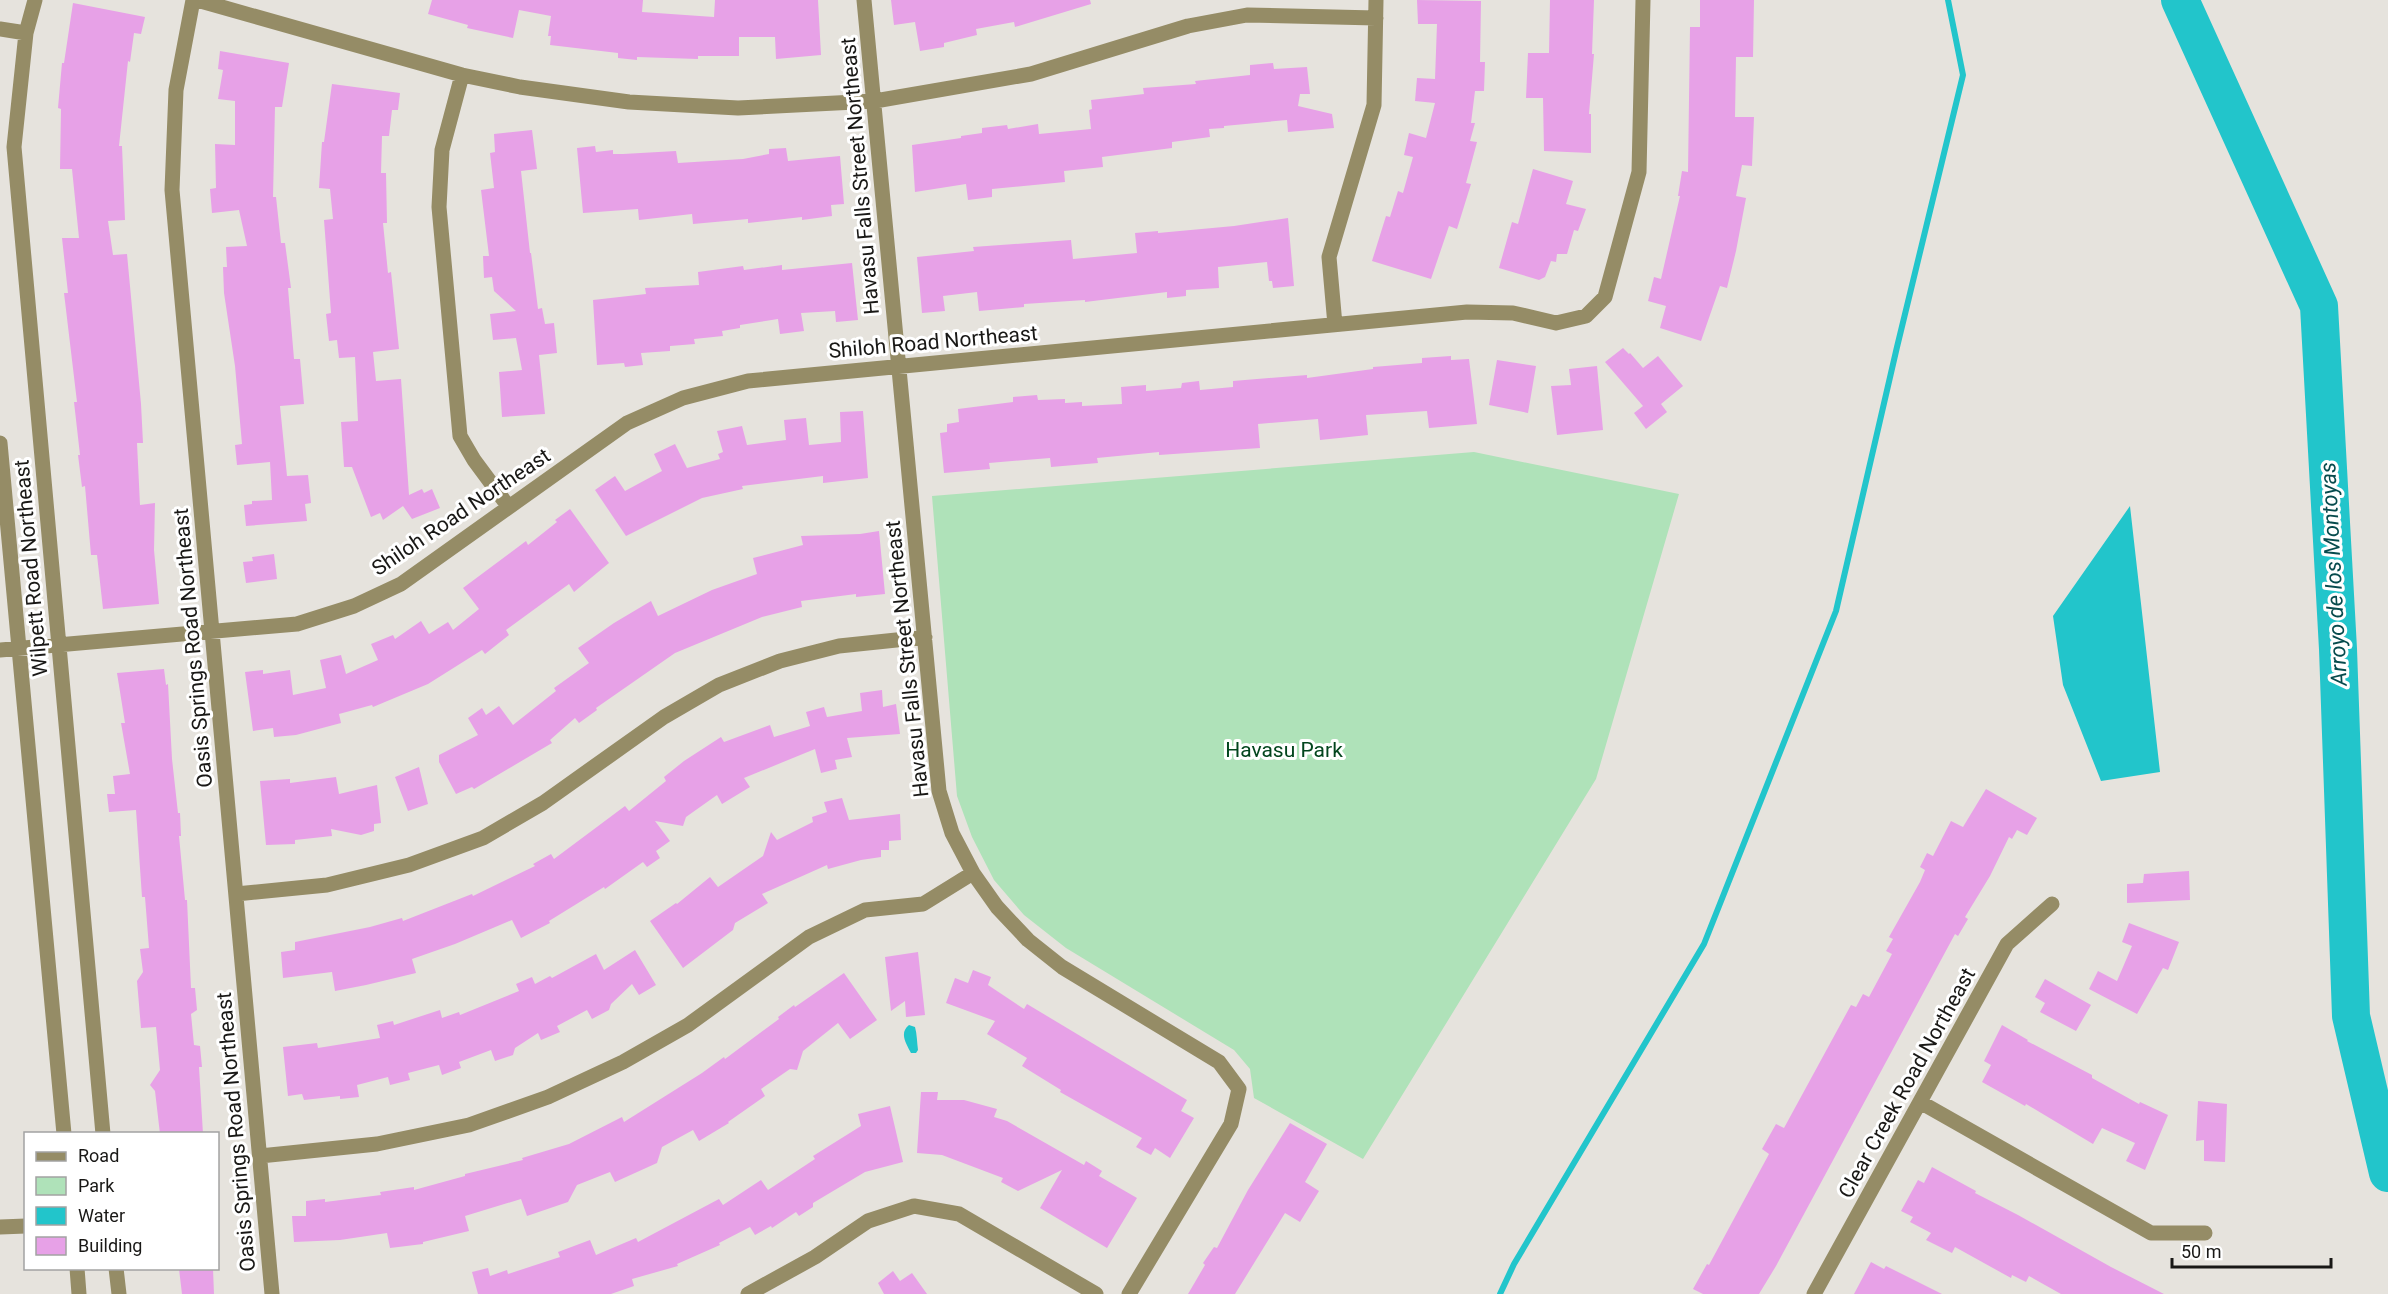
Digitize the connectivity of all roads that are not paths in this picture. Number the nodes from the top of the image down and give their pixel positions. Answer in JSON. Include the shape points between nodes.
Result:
{"nodes":[{"id":1,"x":35,"y":0,"type":"edge"},
{"id":2,"x":195,"y":0,"type":"edge"},
{"id":3,"x":864,"y":0,"type":"edge"},
{"id":4,"x":1376,"y":0,"type":"edge"},
{"id":5,"x":1643,"y":0,"type":"edge"},
{"id":6,"x":1376,"y":18,"type":"junction"},
{"id":7,"x":0,"y":29,"type":"edge"},
{"id":8,"x":26,"y":33,"type":"junction"},
{"id":9,"x":462,"y":75,"type":"junction"},
{"id":10,"x":875,"y":101,"type":"junction"},
{"id":11,"x":1335,"y":325,"type":"junction"},
{"id":12,"x":898,"y":367,"type":"junction"},
{"id":13,"x":0,"y":443,"type":"edge"},
{"id":14,"x":508,"y":506,"type":"junction"},
{"id":15,"x":212,"y":630,"type":"junction"},
{"id":16,"x":925,"y":637,"type":"junction"},
{"id":17,"x":58,"y":645,"type":"junction"},
{"id":18,"x":19,"y":649,"type":"junction"},
{"id":19,"x":0,"y":650,"type":"edge"},
{"id":20,"x":974,"y":873,"type":"junction"},
{"id":21,"x":236,"y":894,"type":"junction"},
{"id":22,"x":2052,"y":904,"type":"dead end"},
{"id":23,"x":1920,"y":1102,"type":"junction"},
{"id":24,"x":64,"y":1132,"type":"edge"},
{"id":25,"x":103,"y":1132,"type":"edge"},
{"id":26,"x":260,"y":1156,"type":"junction"},
{"id":27,"x":24,"y":1226,"type":"edge"},
{"id":28,"x":0,"y":1227,"type":"edge"},
{"id":29,"x":2205,"y":1233,"type":"dead end"},
{"id":30,"x":77,"y":1270,"type":"edge"},
{"id":31,"x":116,"y":1270,"type":"edge"},
{"id":32,"x":79,"y":1294,"type":"edge"},
{"id":33,"x":119,"y":1294,"type":"edge"},
{"id":34,"x":272,"y":1294,"type":"edge"},
{"id":35,"x":748,"y":1294,"type":"edge"},
{"id":36,"x":1096,"y":1294,"type":"edge"},
{"id":37,"x":1129,"y":1294,"type":"edge"},
{"id":38,"x":1814,"y":1294,"type":"edge"}],
"edges":[{"from":1,"to":8,"type":"street","name":"Wilpett Road Northeast"},
{"from":2,"to":9,"type":"street"},
{"from":2,"to":15,"type":"street","name":"Oasis Springs Road Northeast","via":[[176,90],[172,190]]},
{"from":3,"to":10,"type":"street","name":"Havasu Falls Street Northeast"},
{"from":4,"to":6,"type":"street"},
{"from":5,"to":11,"type":"street","name":"Shiloh Road Northeast","via":[[1639,172],[1605,297],[1593,310],[1586,316],[1556,323],[1513,313],[1467,312]]},
{"from":6,"to":10,"type":"street","via":[[1247,15],[1188,26],[1030,74]]},
{"from":6,"to":11,"type":"street","via":[[1374,105],[1329,257]]},
{"from":7,"to":8,"type":"street"},
{"from":8,"to":17,"type":"street","name":"Wilpett Road Northeast","via":[[14,147]]},
{"from":9,"to":10,"type":"street","via":[[629,102],[738,108]]},
{"from":9,"to":14,"type":"street","via":[[442,150],[439,207],[460,436]]},
{"from":10,"to":12,"type":"street","name":"Havasu Falls Street Northeast"},
{"from":11,"to":12,"type":"street","name":"Shiloh Road Northeast"},
{"from":12,"to":14,"type":"street","name":"Shiloh Road Northeast","via":[[748,381],[683,398],[627,423]]},
{"from":12,"to":16,"type":"street","name":"Havasu Falls Street Northeast"},
{"from":13,"to":18,"type":"street","name":"Wilpett Road Northeast"},
{"from":14,"to":15,"type":"street","name":"Shiloh Road Northeast","via":[[401,584],[354,606],[297,624]]},
{"from":15,"to":17,"type":"street","name":"Shiloh Road Northeast"},
{"from":15,"to":21,"type":"street","name":"Oasis Springs Road Northeast"},
{"from":16,"to":20,"type":"street","name":"Havasu Falls Street Northeast","via":[[939,791],[952,833]]},
{"from":16,"to":21,"type":"street","via":[[839,646],[780,661],[719,685],[664,717],[543,803],[483,838],[409,865],[327,885]]},
{"from":17,"to":18,"type":"street","name":"Shiloh Road Northeast"},
{"from":17,"to":25,"type":"street","name":"Wilpett Road Northeast"},
{"from":18,"to":19,"type":"street","name":"Shiloh Road Northeast"},
{"from":18,"to":24,"type":"street","name":"Wilpett Road Northeast"},
{"from":20,"to":26,"type":"street","via":[[923,904],[865,910],[809,937],[688,1025],[623,1062],[548,1097],[469,1125],[377,1144]]},
{"from":20,"to":37,"type":"street","name":"Havasu Falls Street Northeast","via":[[998,907],[1062,967],[1219,1062],[1239,1089],[1231,1124]]},
{"from":21,"to":26,"type":"street","name":"Oasis Springs Road Northeast"},
{"from":22,"to":23,"type":"street","name":"Clear Creek Road Northeast","via":[[2007,944]]},
{"from":23,"to":29,"type":"street","via":[[2151,1233]]},
{"from":23,"to":38,"type":"street","name":"Clear Creek Road Northeast"},
{"from":26,"to":34,"type":"street","name":"Oasis Springs Road Northeast"},
{"from":27,"to":28,"type":"street"},
{"from":30,"to":32,"type":"street"},
{"from":31,"to":33,"type":"street"},
{"from":35,"to":36,"type":"street","via":[[815,1257],[868,1221],[914,1206],[959,1214]]}]}
